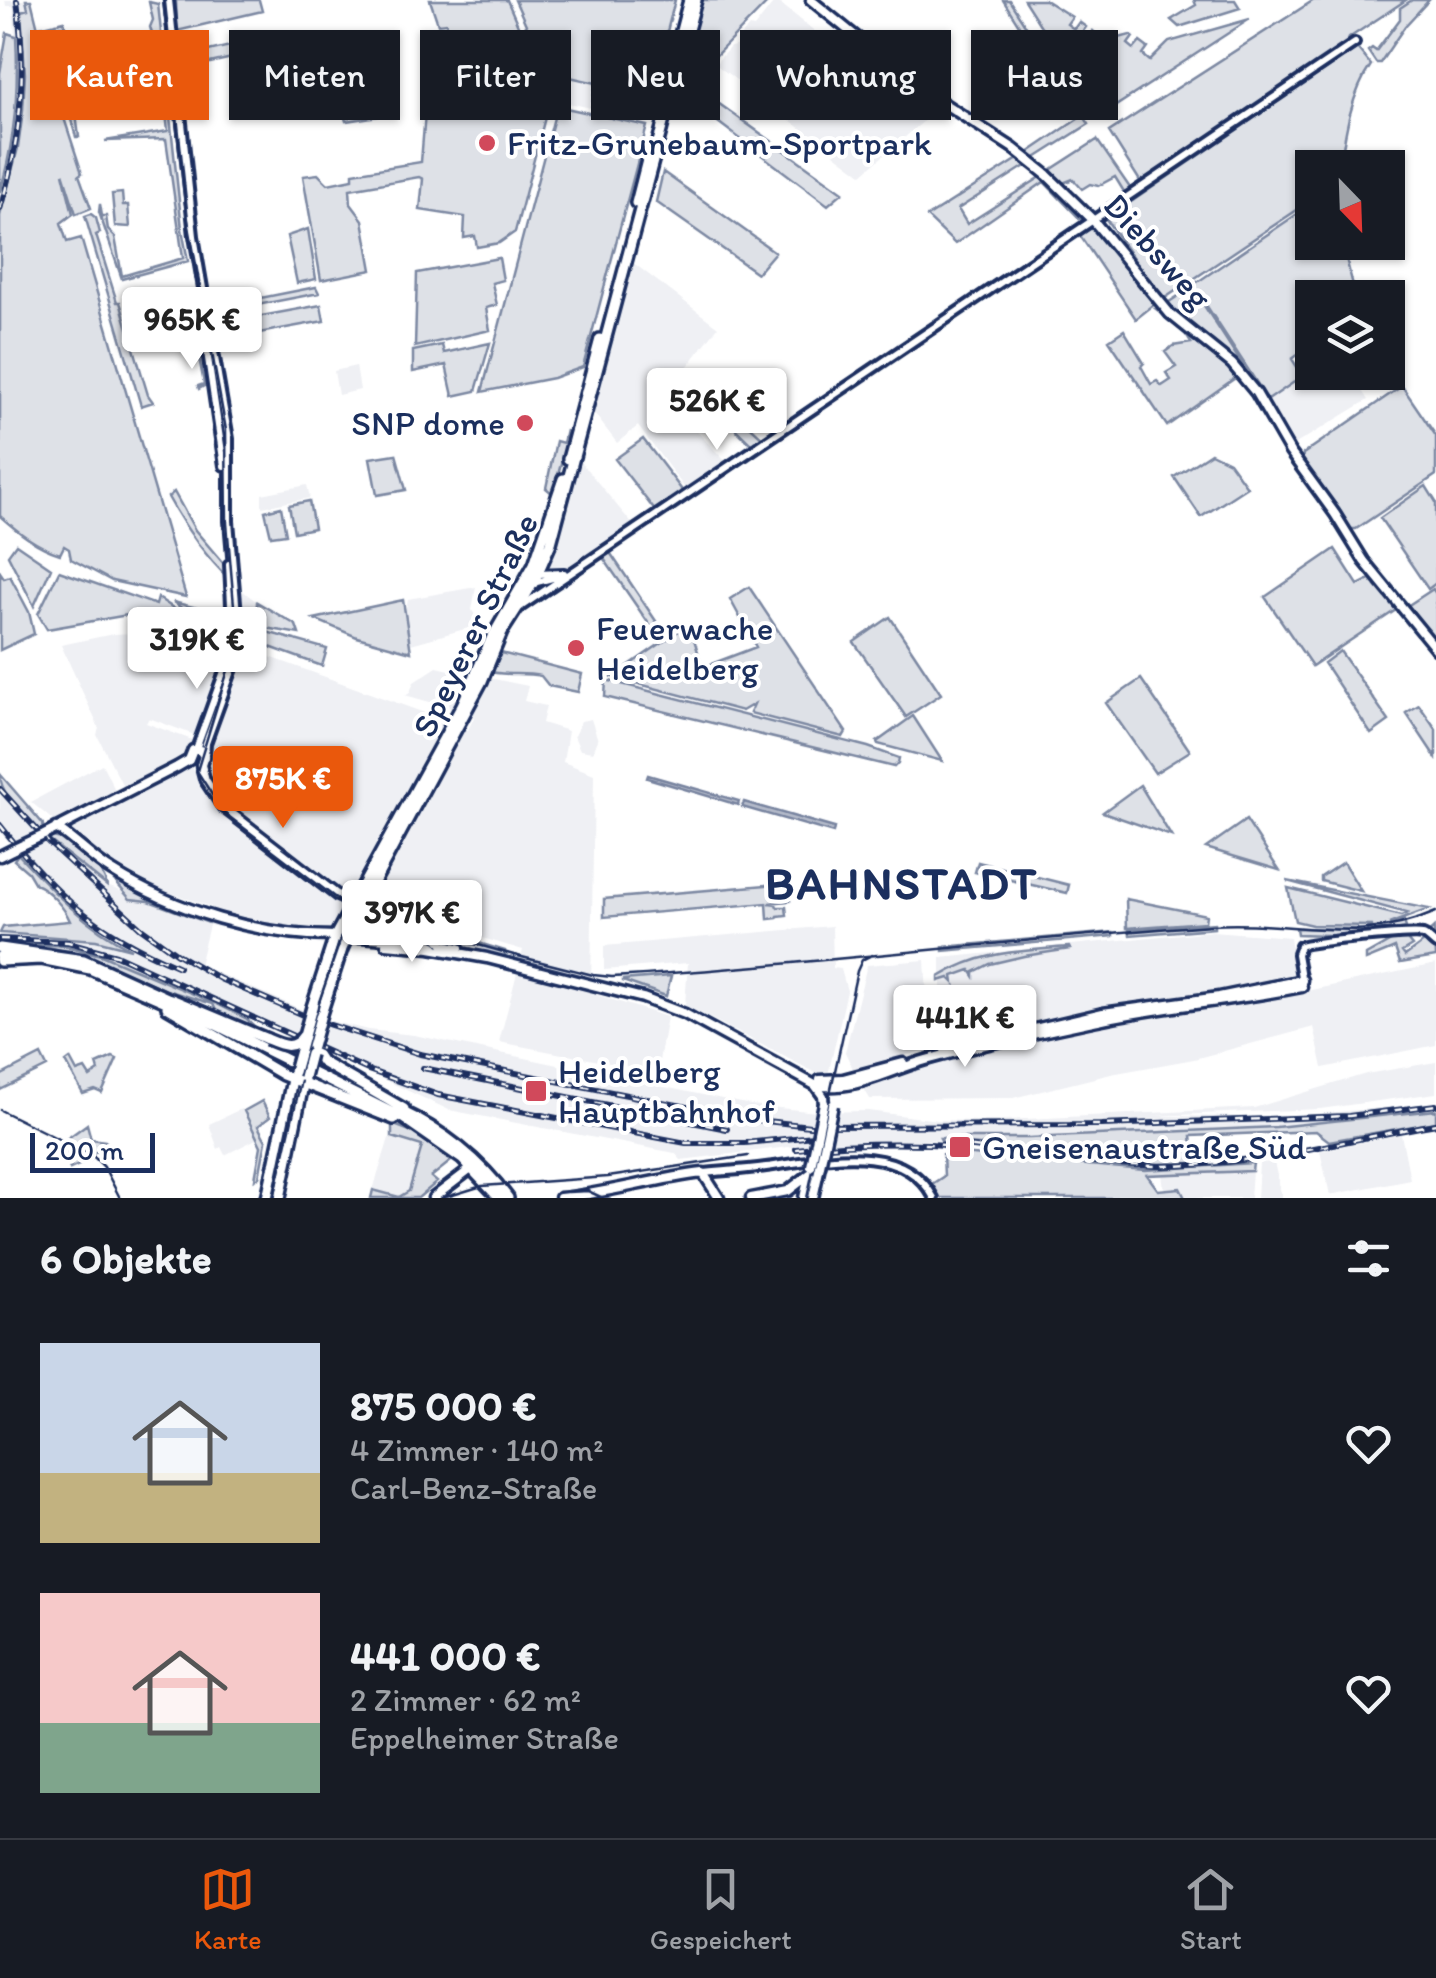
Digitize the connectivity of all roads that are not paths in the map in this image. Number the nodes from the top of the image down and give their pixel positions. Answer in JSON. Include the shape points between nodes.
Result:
{"nodes":[{"id":1,"x":170,"y":0,"type":"edge"},
{"id":2,"x":692,"y":0,"type":"edge"},
{"id":3,"x":811,"y":0,"type":"edge"},
{"id":4,"x":1355,"y":43,"type":"dead end"},
{"id":5,"x":1093,"y":220,"type":"junction"},
{"id":6,"x":570,"y":573,"type":"junction"},
{"id":7,"x":534,"y":577,"type":"junction"},
{"id":8,"x":513,"y":612,"type":"junction"},
{"id":9,"x":236,"y":641,"type":"junction"},
{"id":10,"x":1436,"y":649,"type":"edge"},
{"id":11,"x":196,"y":750,"type":"junction"},
{"id":12,"x":189,"y":760,"type":"junction"},
{"id":13,"x":203,"y":762,"type":"junction"},
{"id":14,"x":56,"y":828,"type":"junction"},
{"id":15,"x":0,"y":856,"type":"edge"},
{"id":16,"x":370,"y":890,"type":"junction"},
{"id":17,"x":357,"y":906,"type":"junction"},
{"id":18,"x":381,"y":914,"type":"junction"},
{"id":19,"x":334,"y":937,"type":"junction"},
{"id":20,"x":347,"y":937,"type":"junction"},
{"id":21,"x":386,"y":944,"type":"dead end"},
{"id":22,"x":1436,"y":945,"type":"edge"},
{"id":23,"x":0,"y":948,"type":"edge"},
{"id":24,"x":442,"y":950,"type":"junction"},
{"id":25,"x":40,"y":952,"type":"junction"},
{"id":26,"x":487,"y":958,"type":"junction"},
{"id":27,"x":0,"y":959,"type":"edge"},
{"id":28,"x":93,"y":966,"type":"junction"},
{"id":29,"x":1302,"y":983,"type":"joint"},
{"id":30,"x":162,"y":999,"type":"junction"},
{"id":31,"x":304,"y":1034,"type":"junction"},
{"id":32,"x":312,"y":1047,"type":"junction"},
{"id":33,"x":298,"y":1078,"type":"junction"},
{"id":34,"x":818,"y":1082,"type":"junction"},
{"id":35,"x":845,"y":1082,"type":"junction"},
{"id":36,"x":829,"y":1088,"type":"junction"},
{"id":37,"x":830,"y":1104,"type":"junction"},
{"id":38,"x":418,"y":1124,"type":"junction"},
{"id":39,"x":479,"y":1166,"type":"junction"},
{"id":40,"x":814,"y":1168,"type":"junction"},
{"id":41,"x":715,"y":1172,"type":"junction"},
{"id":42,"x":698,"y":1174,"type":"junction"},
{"id":43,"x":711,"y":1185,"type":"junction"},
{"id":44,"x":788,"y":1191,"type":"junction"},
{"id":45,"x":494,"y":1192,"type":"edge"},
{"id":46,"x":601,"y":1195,"type":"edge"},
{"id":47,"x":814,"y":1196,"type":"edge"},
{"id":48,"x":928,"y":1197,"type":"edge"},
{"id":49,"x":267,"y":1198,"type":"edge"},
{"id":50,"x":280,"y":1198,"type":"edge"},
{"id":51,"x":433,"y":1198,"type":"edge"},
{"id":52,"x":508,"y":1198,"type":"edge"},
{"id":53,"x":560,"y":1198,"type":"edge"},
{"id":54,"x":719,"y":1198,"type":"edge"},
{"id":55,"x":751,"y":1198,"type":"edge"},
{"id":56,"x":802,"y":1198,"type":"edge"}],
"edges":[{"from":1,"to":9,"type":"street","via":[[205,338],[224,452]]},
{"from":2,"to":7,"type":"main road","name":"Speyerer Straße"},
{"from":3,"to":5,"type":"main road","name":"Diebsweg","via":[[917,86],[1013,148]]},
{"from":4,"to":5,"type":"street"},
{"from":5,"to":6,"type":"street"},
{"from":5,"to":10,"type":"main road","name":"Diebsweg","via":[[1170,314],[1244,376],[1364,561]]},
{"from":6,"to":7,"type":"street"},
{"from":6,"to":8,"type":"street"},
{"from":7,"to":8,"type":"main road","name":"Speyerer Straße"},
{"from":7,"to":17,"type":"main road","name":"Speyerer Straße","via":[[491,639],[462,705],[388,833]]},
{"from":8,"to":16,"type":"main road","name":"Speyerer Straße"},
{"from":9,"to":11,"type":"street"},
{"from":9,"to":13,"type":"street","via":[[237,658]]},
{"from":11,"to":12,"type":"main road"},
{"from":11,"to":13,"type":"main road"},
{"from":12,"to":13,"type":"main road","via":[[194,766]]},
{"from":12,"to":14,"type":"main road"},
{"from":13,"to":17,"type":"main road","via":[[205,780],[223,807]]},
{"from":14,"to":15,"type":"main road","bridge":true},
{"from":14,"to":19,"type":"main road","via":[[109,870],[160,897],[248,925]]},
{"from":16,"to":17,"type":"main road","name":"Speyerer Straße"},
{"from":16,"to":18,"type":"main road"},
{"from":17,"to":18,"type":"main road"},
{"from":17,"to":19,"type":"main road","name":"Speyerer Straße"},
{"from":17,"to":20,"type":"main road"},
{"from":18,"to":26,"type":"main road"},
{"from":19,"to":31,"type":"main road","name":"Speyerer Straße","bridge":true},
{"from":20,"to":24,"type":"main road","via":[[426,942]]},
{"from":20,"to":32,"type":"main road","bridge":true},
{"from":21,"to":24,"type":"main road"},
{"from":22,"to":29,"type":"street","via":[[1424,935],[1407,934],[1309,942],[1297,954]]},
{"from":23,"to":25,"type":"main road"},
{"from":24,"to":26,"type":"main road"},
{"from":25,"to":27,"type":"main road"},
{"from":25,"to":28,"type":"main road"},
{"from":26,"to":34,"type":"main road","via":[[668,1006]]},
{"from":27,"to":28,"type":"main road"},
{"from":28,"to":30,"type":"main road"},
{"from":29,"to":35,"type":"main road","via":[[1086,1017]]},
{"from":30,"to":31,"type":"main road","bridge":true,"via":[[282,1046]]},
{"from":30,"to":33,"type":"main road","via":[[242,1053]]},
{"from":30,"to":38,"type":"main road"},
{"from":31,"to":33,"type":"main road","name":"Speyerer Straße","bridge":true},
{"from":32,"to":33,"type":"main road","bridge":true},
{"from":32,"to":38,"type":"main road","via":[[322,1062]]},
{"from":33,"to":38,"type":"main road"},
{"from":33,"to":49,"type":"main road"},
{"from":33,"to":50,"type":"main road"},
{"from":34,"to":35,"type":"main road"},
{"from":34,"to":36,"type":"main road"},
{"from":34,"to":37,"type":"main road"},
{"from":35,"to":36,"type":"main road"},
{"from":35,"to":37,"type":"main road"},
{"from":36,"to":37,"type":"main road"},
{"from":37,"to":40,"type":"main road","bridge":true},
{"from":38,"to":39,"type":"main road"},
{"from":39,"to":45,"type":"main road"},
{"from":39,"to":51,"type":"main road"},
{"from":40,"to":44,"type":"main road"},
{"from":40,"to":47,"type":"main road"},
{"from":40,"to":56,"type":"main road"},
{"from":41,"to":42,"type":"street"},
{"from":41,"to":43,"type":"street"},
{"from":41,"to":48,"type":"street","via":[[862,1158],[902,1166],[926,1185]]},
{"from":42,"to":43,"type":"main road"},
{"from":42,"to":46,"type":"main road"},
{"from":43,"to":54,"type":"main road"},
{"from":44,"to":55,"type":"main road"},
{"from":44,"to":56,"type":"main road"},
{"from":45,"to":52,"type":"main road"},
{"from":46,"to":53,"type":"main road"}]}
